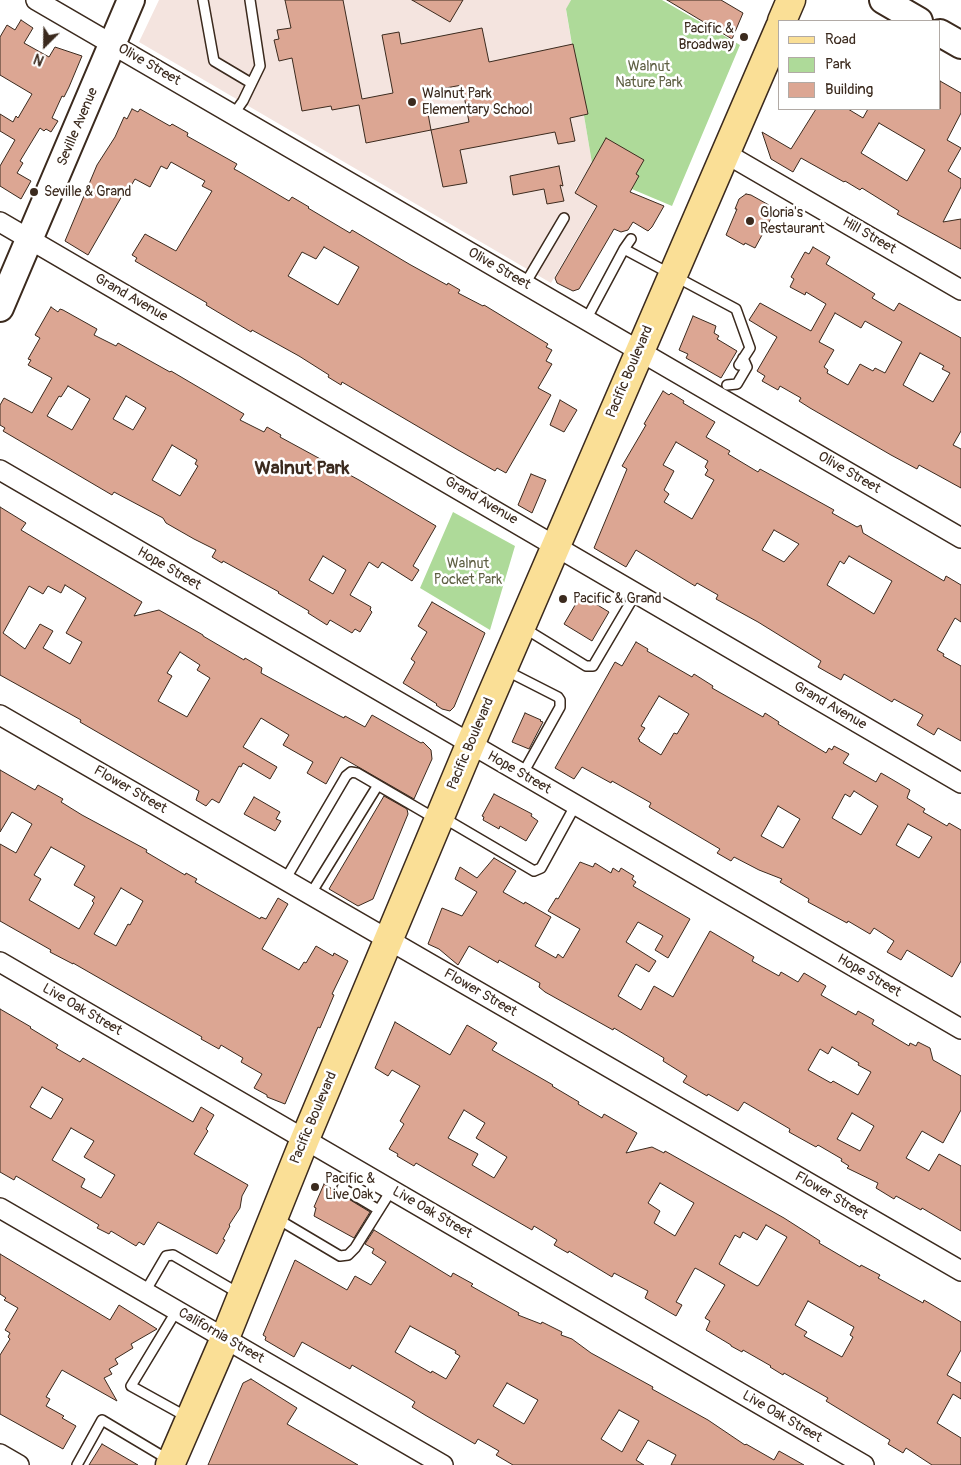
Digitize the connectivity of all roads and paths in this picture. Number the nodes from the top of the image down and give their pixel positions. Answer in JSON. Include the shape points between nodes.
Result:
{"nodes":[{"id":1,"x":36,"y":0,"type":"edge"},
{"id":2,"x":131,"y":0,"type":"edge"},
{"id":3,"x":203,"y":0,"type":"edge"},
{"id":4,"x":250,"y":0,"type":"edge"},
{"id":5,"x":791,"y":0,"type":"edge"},
{"id":6,"x":882,"y":0,"type":"edge"},
{"id":7,"x":782,"y":20,"type":"edge"},
{"id":8,"x":917,"y":20,"type":"edge"},
{"id":9,"x":778,"y":32,"type":"edge"},
{"id":10,"x":941,"y":34,"type":"edge"},
{"id":11,"x":113,"y":45,"type":"junction"},
{"id":12,"x":961,"y":46,"type":"edge"},
{"id":13,"x":252,"y":83,"type":"junction"},
{"id":14,"x":234,"y":115,"type":"junction"},
{"id":15,"x":725,"y":153,"type":"junction"},
{"id":16,"x":564,"y":218,"type":"dead end"},
{"id":17,"x":0,"y":222,"type":"edge"},
{"id":18,"x":30,"y":239,"type":"junction"},
{"id":19,"x":630,"y":240,"type":"dead end"},
{"id":20,"x":624,"y":249,"type":"junction"},
{"id":21,"x":672,"y":275,"type":"junction"},
{"id":22,"x":525,"y":284,"type":"junction"},
{"id":23,"x":961,"y":290,"type":"edge"},
{"id":24,"x":0,"y":308,"type":"edge"},
{"id":25,"x":586,"y":320,"type":"junction"},
{"id":26,"x":640,"y":351,"type":"junction"},
{"id":27,"x":726,"y":386,"type":"junction"},
{"id":28,"x":0,"y":470,"type":"edge"},
{"id":29,"x":961,"y":538,"type":"edge"},
{"id":30,"x":556,"y":545,"type":"junction"},
{"id":31,"x":637,"y":592,"type":"junction"},
{"id":32,"x":521,"y":626,"type":"junction"},
{"id":33,"x":503,"y":669,"type":"junction"},
{"id":34,"x":0,"y":715,"type":"edge"},
{"id":35,"x":470,"y":745,"type":"junction"},
{"id":36,"x":522,"y":775,"type":"junction"},
{"id":37,"x":961,"y":783,"type":"edge"},
{"id":38,"x":378,"y":785,"type":"junction"},
{"id":39,"x":575,"y":806,"type":"junction"},
{"id":40,"x":440,"y":818,"type":"junction"},
{"id":41,"x":285,"y":880,"type":"junction"},
{"id":42,"x":310,"y":895,"type":"junction"},
{"id":43,"x":388,"y":940,"type":"junction"},
{"id":44,"x":0,"y":962,"type":"edge"},
{"id":45,"x":961,"y":1029,"type":"edge"},
{"id":46,"x":305,"y":1139,"type":"junction"},
{"id":47,"x":353,"y":1167,"type":"junction"},
{"id":48,"x":392,"y":1189,"type":"junction"},
{"id":49,"x":0,"y":1208,"type":"edge"},
{"id":50,"x":378,"y":1210,"type":"junction"},
{"id":51,"x":274,"y":1217,"type":"junction"},
{"id":52,"x":961,"y":1271,"type":"edge"},
{"id":53,"x":145,"y":1292,"type":"junction"},
{"id":54,"x":242,"y":1295,"type":"junction"},
{"id":55,"x":177,"y":1310,"type":"junction"},
{"id":56,"x":225,"y":1338,"type":"junction"},
{"id":57,"x":190,"y":1419,"type":"junction"},
{"id":58,"x":0,"y":1454,"type":"edge"},
{"id":59,"x":170,"y":1463,"type":"edge"},
{"id":60,"x":19,"y":1465,"type":"edge"},
{"id":61,"x":77,"y":1465,"type":"edge"},
{"id":62,"x":442,"y":1465,"type":"edge"},
{"id":63,"x":864,"y":1465,"type":"edge"}],
"edges":[{"from":1,"to":11,"type":"street","name":"Olive Street"},
{"from":2,"to":11,"type":"street","name":"Seville Avenue"},
{"from":3,"to":13,"type":"lane","via":[[214,61]]},
{"from":4,"to":13,"type":"lane","via":[[260,66]]},
{"from":5,"to":7,"type":"main road"},
{"from":6,"to":8,"type":"street"},
{"from":9,"to":15,"type":"main road","name":"Pacific Boulevard"},
{"from":10,"to":12,"type":"street"},
{"from":11,"to":14,"type":"street","name":"Olive Street"},
{"from":11,"to":18,"type":"street","name":"Seville Avenue"},
{"from":13,"to":14,"type":"lane"},
{"from":14,"to":22,"type":"street","name":"Olive Street"},
{"from":15,"to":21,"type":"main road","name":"Pacific Boulevard"},
{"from":15,"to":23,"type":"street","name":"Hill Street"},
{"from":16,"to":22,"type":"lane"},
{"from":17,"to":18,"type":"street","name":"Grand Avenue"},
{"from":18,"to":24,"type":"street","name":"Seville Avenue"},
{"from":18,"to":30,"type":"street","name":"Grand Avenue"},
{"from":19,"to":20,"type":"lane"},
{"from":20,"to":21,"type":"lane"},
{"from":20,"to":25,"type":"lane"},
{"from":21,"to":26,"type":"main road","name":"Pacific Boulevard"},
{"from":21,"to":27,"type":"lane","via":[[736,309],[750,348],[741,362],[747,367],[737,384]]},
{"from":22,"to":25,"type":"street","name":"Olive Street"},
{"from":25,"to":26,"type":"street","name":"Olive Street"},
{"from":26,"to":27,"type":"street","name":"Olive Street"},
{"from":26,"to":30,"type":"main road","name":"Pacific Boulevard"},
{"from":27,"to":29,"type":"street","name":"Olive Street"},
{"from":28,"to":35,"type":"street","name":"Hope Street"},
{"from":30,"to":31,"type":"street","name":"Grand Avenue"},
{"from":30,"to":32,"type":"main road","name":"Pacific Boulevard"},
{"from":31,"to":32,"type":"lane","via":[[593,666],[586,666]]},
{"from":31,"to":37,"type":"street","name":"Grand Avenue"},
{"from":32,"to":33,"type":"main road","name":"Pacific Boulevard"},
{"from":33,"to":35,"type":"main road","name":"Pacific Boulevard"},
{"from":33,"to":36,"type":"lane","via":[[560,700],[560,707]]},
{"from":34,"to":41,"type":"street","name":"Flower Street"},
{"from":35,"to":36,"type":"street","name":"Hope Street"},
{"from":35,"to":40,"type":"main road","name":"Pacific Boulevard"},
{"from":36,"to":39,"type":"street","name":"Hope Street"},
{"from":38,"to":40,"type":"lane"},
{"from":38,"to":41,"type":"lane","via":[[357,773],[351,772],[346,776]]},
{"from":38,"to":42,"type":"lane"},
{"from":39,"to":40,"type":"lane","via":[[541,868],[534,871]]},
{"from":39,"to":45,"type":"street","name":"Hope Street"},
{"from":40,"to":43,"type":"main road","name":"Pacific Boulevard"},
{"from":41,"to":42,"type":"street","name":"Flower Street"},
{"from":42,"to":43,"type":"street","name":"Flower Street"},
{"from":43,"to":46,"type":"main road","name":"Pacific Boulevard"},
{"from":43,"to":52,"type":"street","name":"Flower Street"},
{"from":44,"to":46,"type":"street","name":"Live Oak Street"},
{"from":46,"to":47,"type":"street","name":"Live Oak Street"},
{"from":46,"to":51,"type":"main road","name":"Pacific Boulevard"},
{"from":47,"to":48,"type":"street","name":"Live Oak Street"},
{"from":47,"to":50,"type":"lane","via":[[342,1188]]},
{"from":48,"to":50,"type":"lane"},
{"from":48,"to":63,"type":"street","name":"Live Oak Street"},
{"from":49,"to":53,"type":"street","name":"California Street"},
{"from":50,"to":51,"type":"lane","via":[[355,1248],[348,1255],[340,1256]]},
{"from":51,"to":54,"type":"main road","name":"Pacific Boulevard"},
{"from":53,"to":54,"type":"lane","via":[[166,1256],[173,1255]]},
{"from":53,"to":55,"type":"street","name":"California Street"},
{"from":54,"to":56,"type":"main road","name":"Pacific Boulevard"},
{"from":55,"to":56,"type":"street","name":"California Street"},
{"from":55,"to":57,"type":"lane","via":[[131,1386]]},
{"from":56,"to":57,"type":"main road","name":"Pacific Boulevard"},
{"from":56,"to":62,"type":"street","name":"California Street"},
{"from":57,"to":59,"type":"main road","name":"Pacific Boulevard"},
{"from":58,"to":60,"type":"street"},
{"from":59,"to":61,"type":"lane","via":[[102,1420]]}]}
